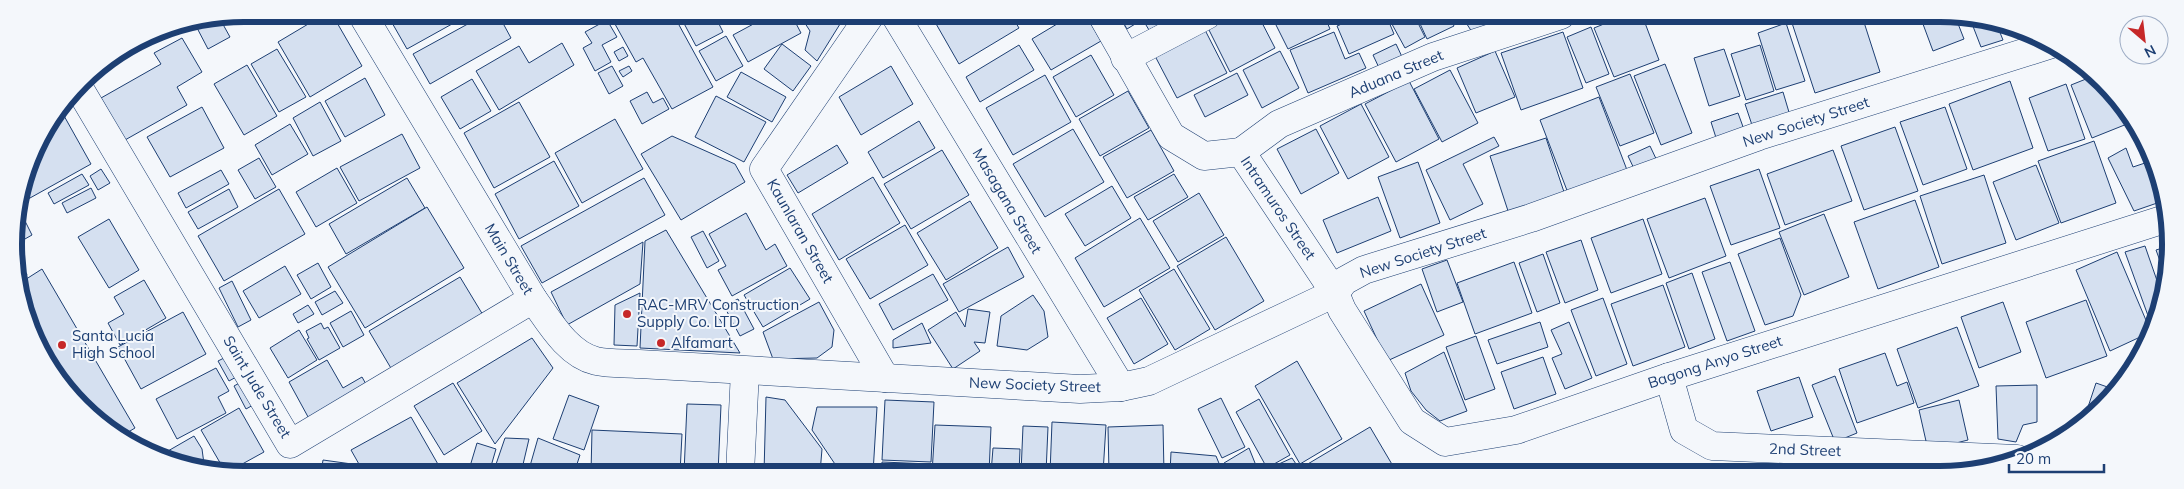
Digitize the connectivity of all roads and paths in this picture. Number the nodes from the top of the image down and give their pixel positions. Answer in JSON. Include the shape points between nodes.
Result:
{"nodes":[{"id":1,"x":367,"y":22,"type":"edge"},
{"id":2,"x":865,"y":22,"type":"edge"},
{"id":3,"x":900,"y":22,"type":"edge"},
{"id":4,"x":1106,"y":22,"type":"edge"},
{"id":5,"x":1194,"y":22,"type":"edge"},
{"id":6,"x":1539,"y":22,"type":"edge"},
{"id":7,"x":2042,"y":47,"type":"edge"},
{"id":8,"x":1125,"y":58,"type":"junction"},
{"id":9,"x":82,"y":94,"type":"edge"},
{"id":10,"x":1241,"y":152,"type":"junction"},
{"id":11,"x":2160,"y":220,"type":"edge"},
{"id":12,"x":1335,"y":293,"type":"junction"},
{"id":13,"x":533,"y":299,"type":"junction"},
{"id":14,"x":745,"y":371,"type":"junction"},
{"id":15,"x":1669,"y":376,"type":"junction"},
{"id":16,"x":885,"y":378,"type":"junction"},
{"id":17,"x":1121,"y":387,"type":"junction"},
{"id":18,"x":2000,"y":458,"type":"edge"},
{"id":19,"x":740,"y":466,"type":"edge"}],
"edges":[{"from":1,"to":13,"type":"street","name":"Main Street"},
{"from":2,"to":16,"type":"street","name":"Kaunlaran Street","via":[[764,169]]},
{"from":3,"to":17,"type":"street","name":"Masagana Street"},
{"from":4,"to":8,"type":"street","name":"Intramuros Street"},
{"from":5,"to":8,"type":"street"},
{"from":6,"to":10,"type":"street","name":"Aduana Street","via":[[1424,61],[1279,124]]},
{"from":7,"to":12,"type":"street","name":"New Society Street","via":[[1759,136],[1531,218],[1364,270],[1344,282]]},
{"from":8,"to":10,"type":"street","name":"Intramuros Street","via":[[1171,136],[1204,156]]},
{"from":9,"to":13,"type":"street","name":"Saint Jude Street","via":[[290,444]]},
{"from":10,"to":12,"type":"street","name":"Intramuros Street"},
{"from":11,"to":15,"type":"street","name":"Bagong Anyo Street"},
{"from":12,"to":15,"type":"street","name":"Bagong Anyo Street","via":[[1342,310],[1412,421],[1445,442],[1516,430]]},
{"from":12,"to":17,"type":"street","name":"New Society Street","via":[[1149,381]]},
{"from":13,"to":14,"type":"street","name":"Main Street","via":[[562,338],[578,353],[595,361]]},
{"from":14,"to":16,"type":"street","name":"New Society Street"},
{"from":14,"to":19,"type":"street"},
{"from":15,"to":18,"type":"street","name":"2nd Street","via":[[1684,430],[1712,446]]},
{"from":16,"to":17,"type":"street","name":"New Society Street","via":[[1080,389]]}]}
